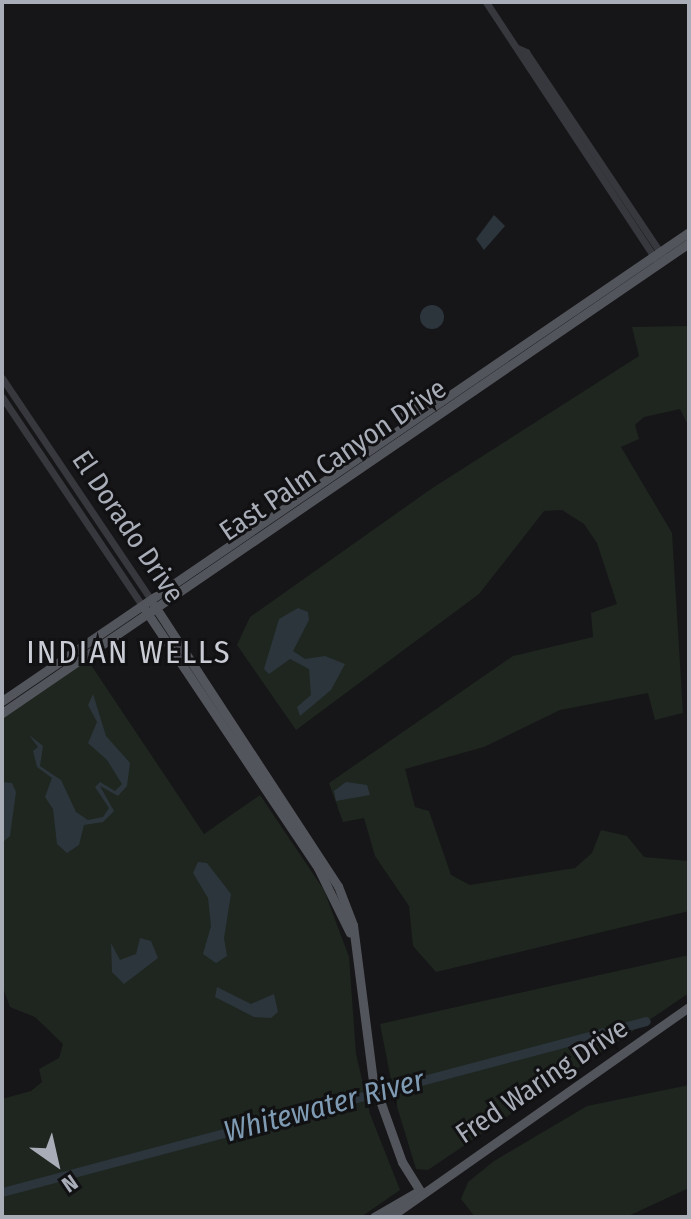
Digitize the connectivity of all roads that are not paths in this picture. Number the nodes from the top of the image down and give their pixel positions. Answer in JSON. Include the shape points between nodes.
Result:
{"nodes":[{"id":1,"x":486,"y":2,"type":"edge"},
{"id":2,"x":689,"y":232,"type":"edge"},
{"id":3,"x":689,"y":243,"type":"edge"},
{"id":4,"x":659,"y":258,"type":"junction"},
{"id":5,"x":2,"y":378,"type":"edge"},
{"id":6,"x":454,"y":392,"type":"junction"},
{"id":7,"x":2,"y":397,"type":"edge"},
{"id":8,"x":402,"y":417,"type":"dead end"},
{"id":9,"x":149,"y":607,"type":"junction"},
{"id":10,"x":2,"y":701,"type":"edge"},
{"id":11,"x":2,"y":713,"type":"edge"},
{"id":12,"x":689,"y":1007,"type":"edge"},
{"id":13,"x":420,"y":1191,"type":"junction"},
{"id":14,"x":374,"y":1217,"type":"edge"},
{"id":15,"x":390,"y":1217,"type":"edge"}],
"edges":[{"from":1,"to":4,"type":"street","via":[[517,48],[526,52]]},
{"from":2,"to":4,"type":"main road","name":"East Palm Canyon Drive"},
{"from":3,"to":4,"type":"main road","name":"East Palm Canyon Drive"},
{"from":4,"to":6,"type":"main road","name":"East Palm Canyon Drive"},
{"from":4,"to":9,"type":"main road","name":"East Palm Canyon Drive"},
{"from":5,"to":9,"type":"street","name":"El Dorado Drive"},
{"from":6,"to":8,"type":"main road","via":[[425,400]]},
{"from":6,"to":9,"type":"main road","name":"East Palm Canyon Drive"},
{"from":7,"to":9,"type":"street","name":"El Dorado Drive"},
{"from":9,"to":10,"type":"main road","name":"East Palm Canyon Drive"},
{"from":9,"to":11,"type":"main road","name":"East Palm Canyon Drive"},
{"from":9,"to":13,"type":"main road","name":"El Dorado Drive","via":[[325,860],[346,904],[373,1081],[392,1140]]},
{"from":12,"to":13,"type":"main road","name":"Fred Waring Drive"},
{"from":13,"to":14,"type":"main road","name":"Fred Waring Drive"},
{"from":13,"to":15,"type":"main road","name":"Fred Waring Drive"}]}
